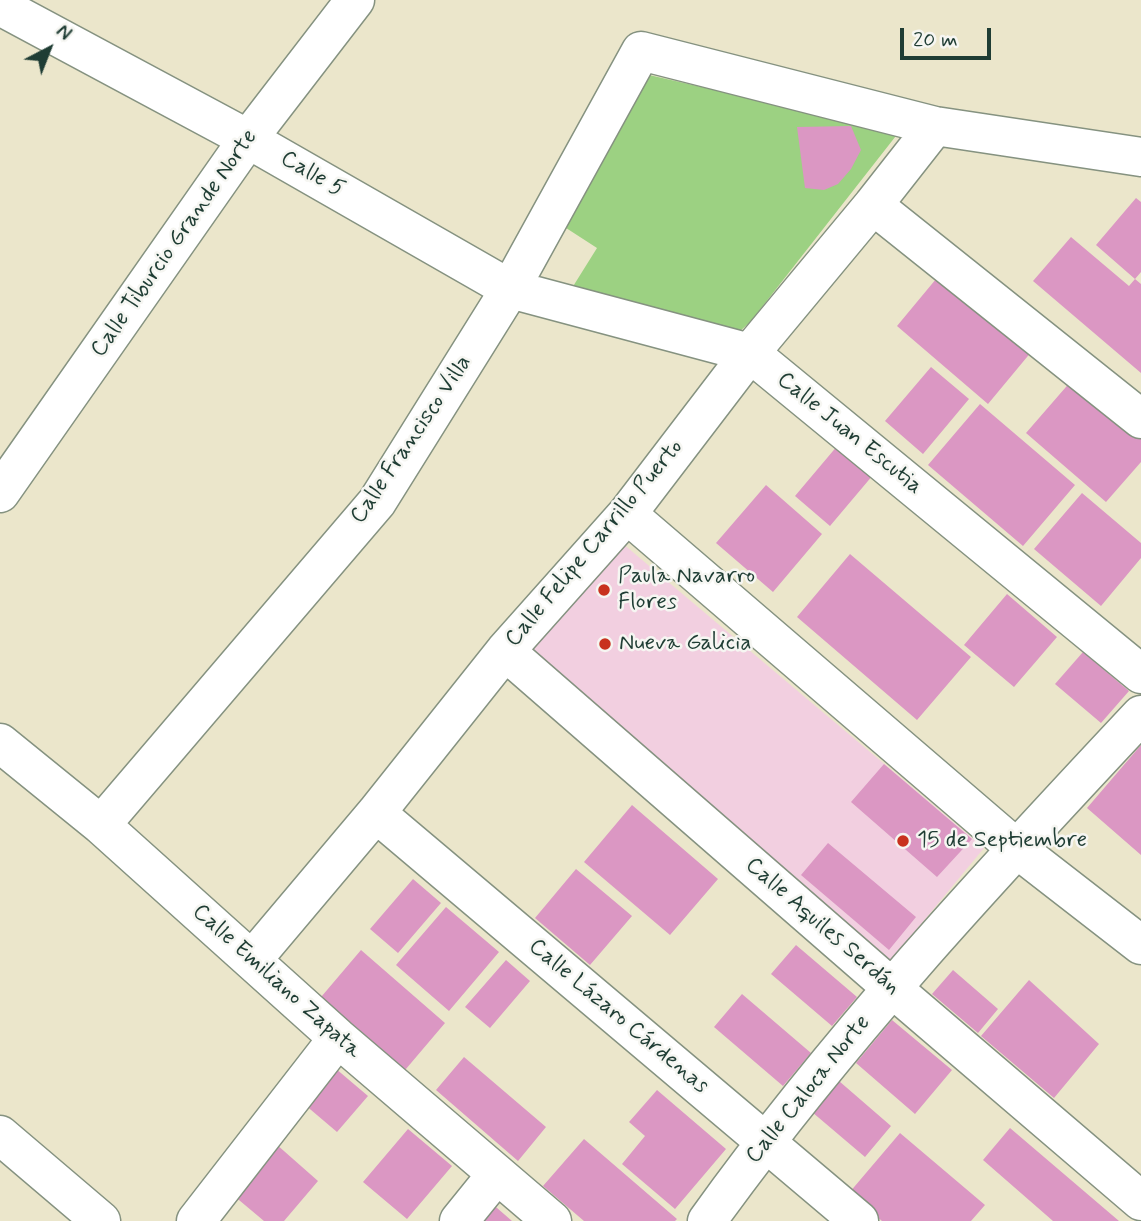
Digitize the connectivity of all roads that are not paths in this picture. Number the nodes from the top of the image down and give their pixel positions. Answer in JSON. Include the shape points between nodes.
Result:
{"nodes":[{"id":1,"x":355,"y":0,"type":"edge"},
{"id":2,"x":0,"y":6,"type":"edge"},
{"id":3,"x":935,"y":126,"type":"junction"},
{"id":4,"x":248,"y":139,"type":"junction"},
{"id":5,"x":1141,"y":158,"type":"edge"},
{"id":6,"x":873,"y":205,"type":"junction"},
{"id":7,"x":510,"y":289,"type":"junction"},
{"id":8,"x":750,"y":353,"type":"junction"},
{"id":9,"x":1141,"y":419,"type":"edge"},
{"id":10,"x":0,"y":493,"type":"edge"},
{"id":11,"x":627,"y":514,"type":"junction"},
{"id":12,"x":505,"y":651,"type":"junction"},
{"id":13,"x":1141,"y":674,"type":"edge"},
{"id":14,"x":1141,"y":715,"type":"edge"},
{"id":15,"x":0,"y":743,"type":"edge"},
{"id":16,"x":376,"y":813,"type":"junction"},
{"id":17,"x":102,"y":825,"type":"junction"},
{"id":18,"x":1016,"y":848,"type":"junction"},
{"id":19,"x":1141,"y":945,"type":"edge"},
{"id":20,"x":252,"y":960,"type":"junction"},
{"id":21,"x":892,"y":988,"type":"junction"},
{"id":22,"x":338,"y":1038,"type":"junction"},
{"id":23,"x":0,"y":1135,"type":"edge"},
{"id":24,"x":765,"y":1141,"type":"junction"},
{"id":25,"x":497,"y":1174,"type":"junction"},
{"id":26,"x":1141,"y":1201,"type":"edge"},
{"id":27,"x":101,"y":1221,"type":"edge"},
{"id":28,"x":196,"y":1221,"type":"edge"},
{"id":29,"x":459,"y":1221,"type":"edge"},
{"id":30,"x":552,"y":1221,"type":"edge"},
{"id":31,"x":707,"y":1221,"type":"edge"},
{"id":32,"x":859,"y":1221,"type":"edge"}],
"edges":[{"from":1,"to":4,"type":"street","name":"Calle Tiburcio Grande Norte"},
{"from":2,"to":4,"type":"street","name":"Calle 5"},
{"from":3,"to":5,"type":"street"},
{"from":3,"to":6,"type":"street","name":"Calle Felipe Carrillo Puerto"},
{"from":3,"to":7,"type":"street","name":"Calle Francisco Villa","via":[[641,51]]},
{"from":4,"to":7,"type":"street","name":"Calle 5"},
{"from":4,"to":10,"type":"street","name":"Calle Tiburcio Grande Norte"},
{"from":6,"to":8,"type":"street","name":"Calle Felipe Carrillo Puerto"},
{"from":6,"to":9,"type":"street"},
{"from":7,"to":8,"type":"street","name":"Calle Juan Escutia"},
{"from":7,"to":17,"type":"street","name":"Calle Francisco Villa","via":[[377,502]]},
{"from":8,"to":11,"type":"street","name":"Calle Felipe Carrillo Puerto"},
{"from":8,"to":13,"type":"street","name":"Calle Juan Escutia"},
{"from":11,"to":12,"type":"street","name":"Calle Felipe Carrillo Puerto"},
{"from":11,"to":18,"type":"street"},
{"from":12,"to":16,"type":"street","name":"Calle Felipe Carrillo Puerto"},
{"from":12,"to":21,"type":"street","name":"Calle Aquiles Serdán"},
{"from":14,"to":18,"type":"street","name":"Calle Caloca Norte"},
{"from":15,"to":17,"type":"street","name":"Calle Emiliano Zapata"},
{"from":16,"to":20,"type":"street","name":"Calle Felipe Carrillo Puerto"},
{"from":16,"to":24,"type":"street","name":"Calle Lázaro Cárdenas"},
{"from":17,"to":20,"type":"street","name":"Calle Emiliano Zapata"},
{"from":18,"to":19,"type":"street"},
{"from":18,"to":21,"type":"street","name":"Calle Caloca Norte"},
{"from":20,"to":22,"type":"street","name":"Calle Emiliano Zapata"},
{"from":21,"to":24,"type":"street","name":"Calle Caloca Norte"},
{"from":21,"to":26,"type":"street","name":"Calle Aquiles Serdán"},
{"from":22,"to":25,"type":"street","name":"Calle Emiliano Zapata"},
{"from":22,"to":28,"type":"street"},
{"from":23,"to":27,"type":"street"},
{"from":24,"to":31,"type":"street","name":"Calle Caloca Norte"},
{"from":24,"to":32,"type":"street","name":"Calle Lázaro Cárdenas"},
{"from":25,"to":29,"type":"street"},
{"from":25,"to":30,"type":"street","name":"Calle Emiliano Zapata"}]}
